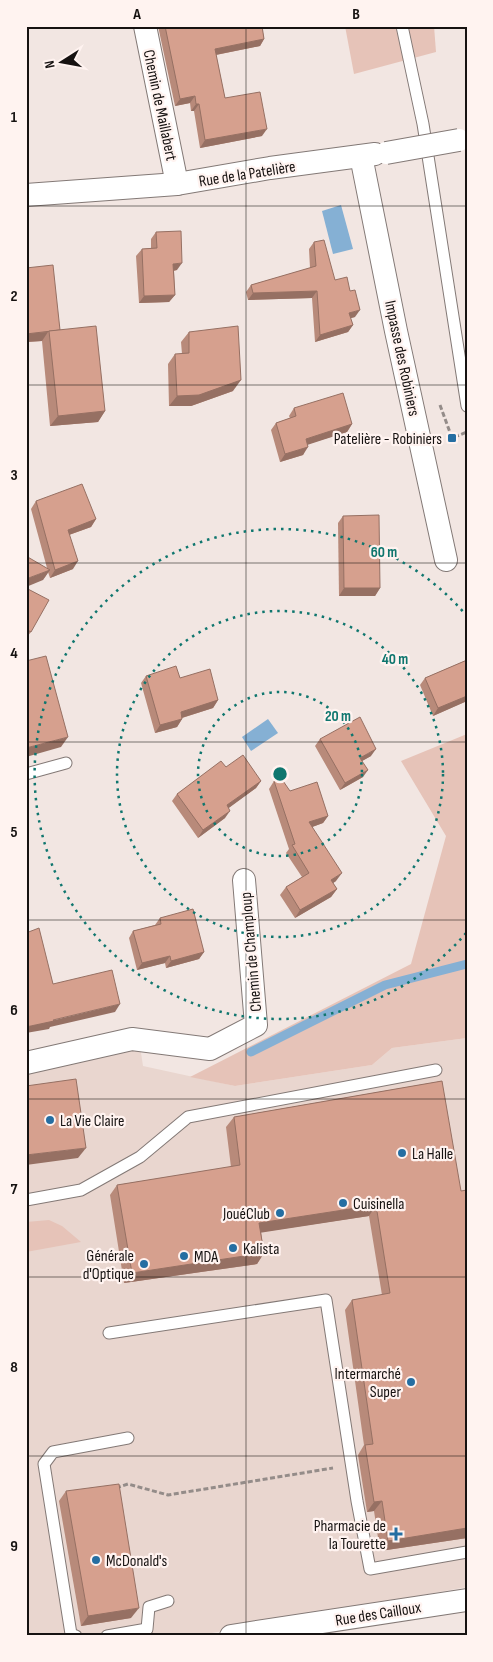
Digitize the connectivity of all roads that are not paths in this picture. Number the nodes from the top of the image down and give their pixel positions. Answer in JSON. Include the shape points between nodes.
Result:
{"nodes":[{"id":1,"x":145,"y":26,"type":"edge"},
{"id":2,"x":402,"y":26,"type":"edge"},
{"id":3,"x":463,"y":138,"type":"edge"},
{"id":4,"x":361,"y":156,"type":"junction"},
{"id":5,"x":177,"y":184,"type":"junction"},
{"id":6,"x":26,"y":195,"type":"edge"},
{"id":7,"x":467,"y":406,"type":"edge"},
{"id":8,"x":446,"y":560,"type":"dead end"},
{"id":9,"x":66,"y":763,"type":"dead end"},
{"id":10,"x":26,"y":774,"type":"edge"},
{"id":11,"x":244,"y":880,"type":"dead end"},
{"id":12,"x":26,"y":1063,"type":"edge"},
{"id":13,"x":436,"y":1070,"type":"dead end"},
{"id":14,"x":26,"y":1200,"type":"edge"},
{"id":15,"x":109,"y":1333,"type":"dead end"},
{"id":16,"x":128,"y":1438,"type":"dead end"},
{"id":17,"x":467,"y":1552,"type":"edge"},
{"id":18,"x":168,"y":1600,"type":"dead end"},
{"id":19,"x":467,"y":1600,"type":"edge"},
{"id":20,"x":76,"y":1636,"type":"edge"},
{"id":21,"x":106,"y":1636,"type":"edge"},
{"id":22,"x":231,"y":1636,"type":"edge"}],
"edges":[{"from":1,"to":5,"type":"street","name":"Chemin de Maillabert"},
{"from":2,"to":7,"type":"lane","via":[[423,124]]},
{"from":3,"to":4,"type":"street","name":"Rue de la Patelière","bridge":true},
{"from":4,"to":5,"type":"street","name":"Rue de la Patelière"},
{"from":4,"to":8,"type":"street","name":"Impasse des Robiniers"},
{"from":5,"to":6,"type":"street","name":"Rue de la Patelière"},
{"from":9,"to":10,"type":"lane"},
{"from":11,"to":12,"type":"street","name":"Chemin de Champloup","via":[[256,1025],[210,1049],[132,1040]]},
{"from":13,"to":14,"type":"lane","via":[[188,1117],[140,1157],[81,1190]]},
{"from":15,"to":17,"type":"lane","via":[[326,1300],[370,1569]]},
{"from":16,"to":20,"type":"lane","via":[[53,1452],[44,1464],[71,1634]]},
{"from":18,"to":21,"type":"lane","via":[[149,1607],[147,1629]]},
{"from":19,"to":22,"type":"street","name":"Rue des Cailloux"}]}
